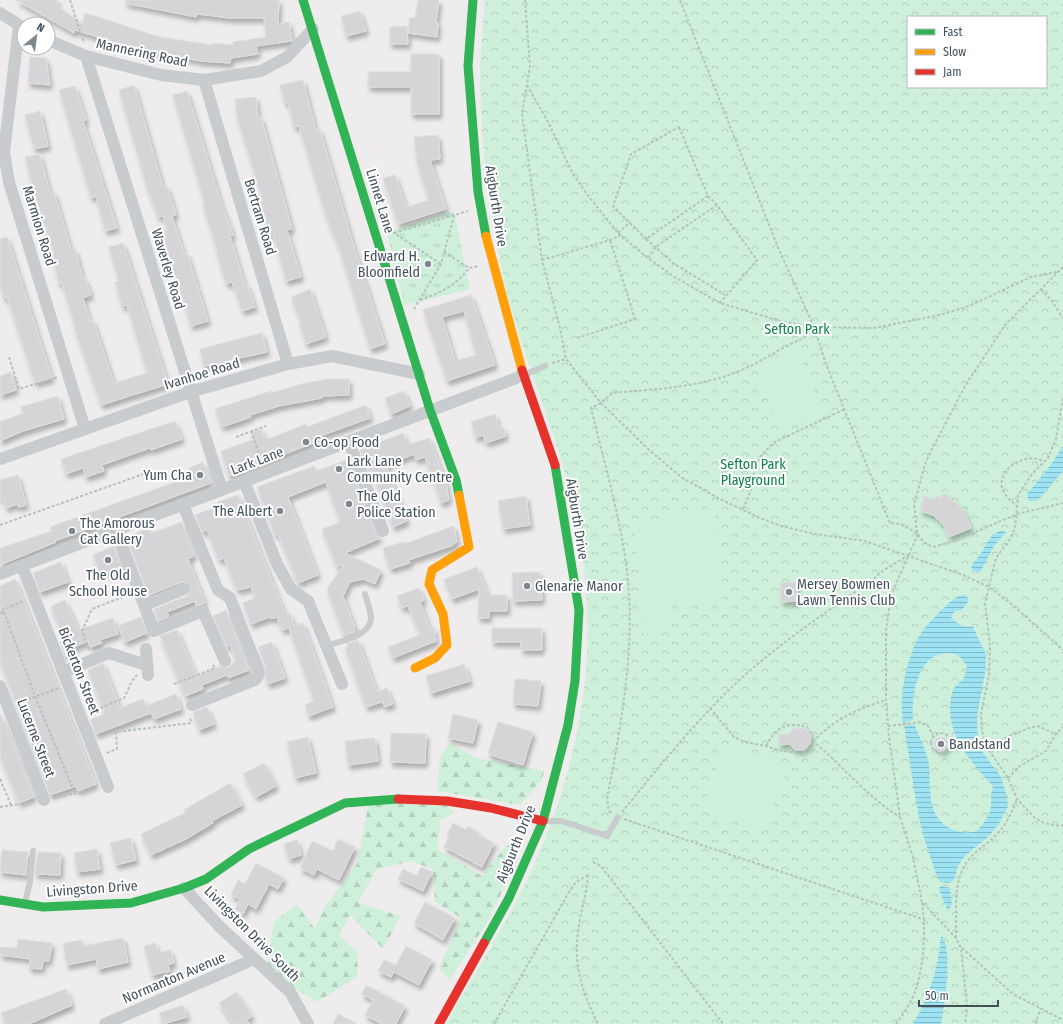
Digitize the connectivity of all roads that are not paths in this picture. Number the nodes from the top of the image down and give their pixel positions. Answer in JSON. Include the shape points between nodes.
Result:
{"nodes":[{"id":1,"x":303,"y":0,"type":"edge"},
{"id":2,"x":473,"y":0,"type":"edge"},
{"id":3,"x":0,"y":13,"type":"edge"},
{"id":4,"x":16,"y":23,"type":"edge"},
{"id":5,"x":313,"y":29,"type":"junction"},
{"id":6,"x":56,"y":43,"type":"edge"},
{"id":7,"x":83,"y":55,"type":"junction"},
{"id":8,"x":18,"y":56,"type":"edge"},
{"id":9,"x":204,"y":80,"type":"junction"},
{"id":10,"x":288,"y":364,"type":"junction"},
{"id":11,"x":544,"y":366,"type":"road end"},
{"id":12,"x":419,"y":374,"type":"junction"},
{"id":13,"x":524,"y":375,"type":"junction"},
{"id":14,"x":190,"y":392,"type":"junction"},
{"id":15,"x":430,"y":410,"type":"junction"},
{"id":16,"x":86,"y":430,"type":"junction"},
{"id":17,"x":349,"y":442,"type":"junction"},
{"id":18,"x":0,"y":459,"type":"edge"},
{"id":19,"x":244,"y":481,"type":"junction"},
{"id":20,"x":222,"y":490,"type":"junction"},
{"id":21,"x":183,"y":505,"type":"junction"},
{"id":22,"x":383,"y":530,"type":"dead end"},
{"id":23,"x":116,"y":531,"type":"junction"},
{"id":24,"x":22,"y":566,"type":"junction"},
{"id":25,"x":0,"y":574,"type":"edge"},
{"id":26,"x":184,"y":589,"type":"dead end"},
{"id":27,"x":365,"y":594,"type":"dead end"},
{"id":28,"x":144,"y":605,"type":"junction"},
{"id":29,"x":326,"y":646,"type":"junction"},
{"id":30,"x":146,"y":649,"type":"dead end"},
{"id":31,"x":223,"y":658,"type":"road end"},
{"id":32,"x":415,"y":668,"type":"dead end"},
{"id":33,"x":63,"y":672,"type":"junction"},
{"id":34,"x":342,"y":684,"type":"dead end"},
{"id":35,"x":0,"y":686,"type":"edge"},
{"id":36,"x":191,"y":708,"type":"road end"},
{"id":37,"x":108,"y":787,"type":"dead end"},
{"id":38,"x":44,"y":800,"type":"dead end"},
{"id":39,"x":618,"y":817,"type":"road end"},
{"id":40,"x":543,"y":821,"type":"junction"},
{"id":41,"x":32,"y":851,"type":"dead end"},
{"id":42,"x":184,"y":888,"type":"junction"},
{"id":43,"x":0,"y":900,"type":"edge"},
{"id":44,"x":25,"y":904,"type":"junction"},
{"id":45,"x":254,"y":959,"type":"junction"},
{"id":46,"x":105,"y":1024,"type":"edge"},
{"id":47,"x":308,"y":1024,"type":"edge"},
{"id":48,"x":439,"y":1024,"type":"edge"}],
"edges":[{"from":1,"to":5,"type":"street","name":"Linnet Lane"},
{"from":2,"to":13,"type":"street","name":"Aigburth Drive","via":[[468,66],[480,207],[490,255]]},
{"from":3,"to":4,"type":"street"},
{"from":5,"to":9,"type":"street","name":"Mannering Road","via":[[287,56],[261,71]]},
{"from":5,"to":12,"type":"street","name":"Linnet Lane"},
{"from":6,"to":7,"type":"street","name":"Mannering Road"},
{"from":7,"to":9,"type":"street","name":"Mannering Road","via":[[161,75]]},
{"from":7,"to":14,"type":"street","name":"Waverley Road"},
{"from":8,"to":16,"type":"street","name":"Marmion Road","via":[[4,152],[9,182]]},
{"from":9,"to":10,"type":"street","name":"Bertram Road"},
{"from":10,"to":12,"type":"street","name":"Ivanhoe Road","via":[[332,356]]},
{"from":10,"to":14,"type":"street","name":"Ivanhoe Road"},
{"from":11,"to":13,"type":"lane"},
{"from":12,"to":15,"type":"street","name":"Linnet Lane"},
{"from":13,"to":15,"type":"street","name":"Lark Lane"},
{"from":13,"to":40,"type":"street","name":"Aigburth Drive","via":[[554,462],[579,610],[575,681],[568,725]]},
{"from":14,"to":16,"type":"street","name":"Ivanhoe Road"},
{"from":14,"to":20,"type":"street","name":"Waverley Road"},
{"from":15,"to":17,"type":"street","name":"Lark Lane"},
{"from":15,"to":32,"type":"street","name":"Linnet Lane","via":[[456,480],[469,547],[432,570],[429,584],[443,614],[447,645],[435,658]]},
{"from":16,"to":18,"type":"street","name":"Ivanhoe Road"},
{"from":17,"to":19,"type":"street","name":"Lark Lane"},
{"from":17,"to":22,"type":"street"},
{"from":19,"to":20,"type":"street","name":"Lark Lane"},
{"from":19,"to":29,"type":"street","via":[[277,564],[291,590],[308,601]]},
{"from":20,"to":21,"type":"street","name":"Lark Lane"},
{"from":21,"to":23,"type":"street","name":"Lark Lane"},
{"from":21,"to":36,"type":"street","via":[[218,590],[230,598],[258,672],[255,680]]},
{"from":23,"to":24,"type":"street","name":"Lark Lane","via":[[70,552]]},
{"from":23,"to":28,"type":"street"},
{"from":24,"to":25,"type":"street","name":"Lark Lane"},
{"from":24,"to":33,"type":"street","name":"Bickerton Street"},
{"from":26,"to":28,"type":"street"},
{"from":27,"to":29,"type":"lane","via":[[371,619],[368,626],[359,635]]},
{"from":28,"to":31,"type":"street","via":[[154,631],[203,611]]},
{"from":29,"to":34,"type":"street"},
{"from":30,"to":33,"type":"street","via":[[147,670],[108,653]]},
{"from":33,"to":37,"type":"street","name":"Bickerton Street"},
{"from":35,"to":38,"type":"street","name":"Lucerne Street"},
{"from":39,"to":40,"type":"lane","via":[[607,836],[561,821]]},
{"from":40,"to":42,"type":"street","name":"Livingston Drive","via":[[491,808],[447,801],[390,799],[345,802],[249,849],[206,879]]},
{"from":40,"to":48,"type":"street","name":"Aigburth Drive","via":[[509,898]]},
{"from":41,"to":44,"type":"lane","via":[[30,882]]},
{"from":42,"to":44,"type":"street","name":"Livingston Drive","via":[[131,903],[43,907]]},
{"from":42,"to":45,"type":"street","name":"Livingston Drive South"},
{"from":43,"to":44,"type":"street","name":"Livingston Drive"},
{"from":45,"to":46,"type":"street","name":"Normanton Avenue"},
{"from":45,"to":47,"type":"street","name":"Livingston Drive South","via":[[290,992]]}]}
